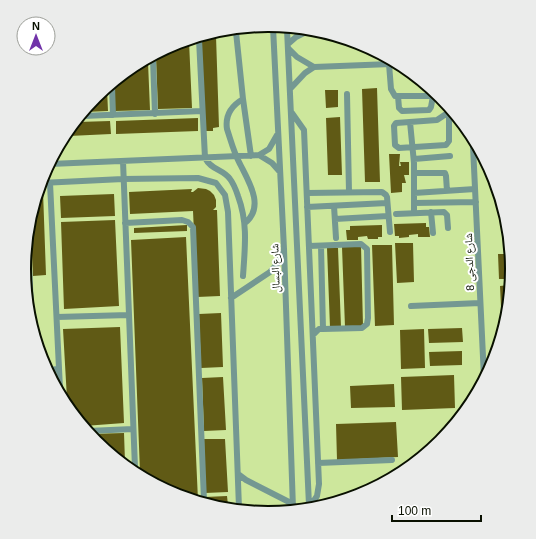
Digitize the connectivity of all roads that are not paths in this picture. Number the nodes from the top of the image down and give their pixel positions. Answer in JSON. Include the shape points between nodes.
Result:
{"nodes":[{"id":1,"x":273,"y":32,"type":"edge"},
{"id":2,"x":288,"y":34,"type":"edge"},
{"id":3,"x":236,"y":35,"type":"edge"},
{"id":4,"x":299,"y":35,"type":"edge"},
{"id":5,"x":199,"y":43,"type":"edge"},
{"id":6,"x":288,"y":46,"type":"junction"},
{"id":7,"x":153,"y":62,"type":"edge"},
{"id":8,"x":386,"y":64,"type":"edge"},
{"id":9,"x":390,"y":66,"type":"edge"},
{"id":10,"x":314,"y":67,"type":"junction"},
{"id":11,"x":290,"y":89,"type":"junction"},
{"id":12,"x":112,"y":91,"type":"edge"},
{"id":13,"x":347,"y":94,"type":"dead end"},
{"id":14,"x":398,"y":96,"type":"junction"},
{"id":15,"x":429,"y":96,"type":"edge"},
{"id":16,"x":243,"y":99,"type":"junction"},
{"id":17,"x":433,"y":99,"type":"edge"},
{"id":18,"x":202,"y":111,"type":"junction"},
{"id":19,"x":291,"y":112,"type":"junction"},
{"id":20,"x":155,"y":114,"type":"junction"},
{"id":21,"x":447,"y":114,"type":"edge"},
{"id":22,"x":114,"y":115,"type":"junction"},
{"id":23,"x":88,"y":116,"type":"edge"},
{"id":24,"x":450,"y":118,"type":"edge"},
{"id":25,"x":410,"y":122,"type":"junction"},
{"id":26,"x":278,"y":133,"type":"junction"},
{"id":27,"x":412,"y":147,"type":"junction"},
{"id":28,"x":473,"y":151,"type":"edge"},
{"id":29,"x":259,"y":155,"type":"junction"},
{"id":30,"x":251,"y":156,"type":"junction"},
{"id":31,"x":450,"y":156,"type":"dead end"},
{"id":32,"x":237,"y":157,"type":"junction"},
{"id":33,"x":204,"y":158,"type":"junction"},
{"id":34,"x":414,"y":159,"type":"junction"},
{"id":35,"x":123,"y":161,"type":"junction"},
{"id":36,"x":56,"y":164,"type":"edge"},
{"id":37,"x":280,"y":172,"type":"junction"},
{"id":38,"x":414,"y":173,"type":"junction"},
{"id":39,"x":123,"y":179,"type":"junction"},
{"id":40,"x":50,"y":183,"type":"joint"},
{"id":41,"x":475,"y":189,"type":"junction"},
{"id":42,"x":447,"y":191,"type":"junction"},
{"id":43,"x":346,"y":192,"type":"junction"},
{"id":44,"x":307,"y":193,"type":"junction"},
{"id":45,"x":414,"y":193,"type":"junction"},
{"id":46,"x":476,"y":202,"type":"junction"},
{"id":47,"x":387,"y":203,"type":"junction"},
{"id":48,"x":414,"y":203,"type":"junction"},
{"id":49,"x":343,"y":205,"type":"junction"},
{"id":50,"x":334,"y":206,"type":"junction"},
{"id":51,"x":307,"y":207,"type":"junction"},
{"id":52,"x":431,"y":212,"type":"junction"},
{"id":53,"x":414,"y":213,"type":"junction"},
{"id":54,"x":396,"y":214,"type":"dead end"},
{"id":55,"x":388,"y":216,"type":"junction"},
{"id":56,"x":335,"y":219,"type":"junction"},
{"id":57,"x":126,"y":223,"type":"junction"},
{"id":58,"x":245,"y":223,"type":"junction"},
{"id":59,"x":448,"y":228,"type":"dead end"},
{"id":60,"x":390,"y":232,"type":"dead end"},
{"id":61,"x":432,"y":233,"type":"dead end"},
{"id":62,"x":336,"y":238,"type":"dead end"},
{"id":63,"x":309,"y":246,"type":"junction"},
{"id":64,"x":321,"y":246,"type":"junction"},
{"id":65,"x":284,"y":249,"type":"junction"},
{"id":66,"x":243,"y":276,"type":"dead end"},
{"id":67,"x":232,"y":298,"type":"junction"},
{"id":68,"x":480,"y":303,"type":"junction"},
{"id":69,"x":411,"y":306,"type":"dead end"},
{"id":70,"x":129,"y":315,"type":"junction"},
{"id":71,"x":57,"y":317,"type":"junction"},
{"id":72,"x":323,"y":328,"type":"junction"},
{"id":73,"x":313,"y":335,"type":"junction"},
{"id":74,"x":483,"y":368,"type":"edge"},
{"id":75,"x":53,"y":369,"type":"edge"},
{"id":76,"x":59,"y":369,"type":"junction"},
{"id":77,"x":60,"y":382,"type":"edge"},
{"id":78,"x":133,"y":429,"type":"junction"},
{"id":79,"x":94,"y":431,"type":"edge"},
{"id":80,"x":392,"y":460,"type":"dead end"},
{"id":81,"x":318,"y":463,"type":"junction"},
{"id":82,"x":135,"y":466,"type":"edge"},
{"id":83,"x":238,"y":474,"type":"junction"},
{"id":84,"x":204,"y":497,"type":"edge"},
{"id":85,"x":312,"y":502,"type":"edge"},
{"id":86,"x":310,"y":503,"type":"edge"},
{"id":87,"x":239,"y":504,"type":"edge"},
{"id":88,"x":291,"y":505,"type":"edge"},
{"id":89,"x":293,"y":505,"type":"edge"}],
"edges":[{"from":1,"to":26,"type":"street","name":"شارع البسال"},
{"from":2,"to":6,"type":"street"},
{"from":3,"to":16,"type":"street"},
{"from":4,"to":6,"type":"street"},
{"from":5,"to":18,"type":"street"},
{"from":6,"to":10,"type":"street","via":[[297,57]]},
{"from":6,"to":11,"type":"street"},
{"from":7,"to":20,"type":"street"},
{"from":8,"to":10,"type":"street"},
{"from":9,"to":14,"type":"street","via":[[391,92]]},
{"from":10,"to":11,"type":"street","via":[[305,72]]},
{"from":11,"to":19,"type":"street"},
{"from":12,"to":22,"type":"street"},
{"from":13,"to":43,"type":"street"},
{"from":14,"to":15,"type":"street"},
{"from":14,"to":17,"type":"street","via":[[399,108],[404,111],[428,110],[432,107]]},
{"from":16,"to":30,"type":"street"},
{"from":16,"to":32,"type":"street","via":[[234,105],[227,119],[227,129]]},
{"from":18,"to":20,"type":"street"},
{"from":18,"to":33,"type":"street"},
{"from":19,"to":44,"type":"street","via":[[304,130]]},
{"from":19,"to":86,"type":"street"},
{"from":20,"to":22,"type":"street"},
{"from":21,"to":25,"type":"street","via":[[438,120]]},
{"from":22,"to":23,"type":"street"},
{"from":24,"to":27,"type":"street","via":[[447,144]]},
{"from":25,"to":27,"type":"street"},
{"from":25,"to":27,"type":"street","via":[[395,124],[395,143],[398,147]]},
{"from":26,"to":29,"type":"street","via":[[268,149]]},
{"from":26,"to":37,"type":"street","name":"شارع البسال"},
{"from":27,"to":34,"type":"street"},
{"from":28,"to":41,"type":"street","name":"شارع الدجى 8"},
{"from":29,"to":30,"type":"street"},
{"from":29,"to":37,"type":"street","via":[[272,162]]},
{"from":30,"to":32,"type":"street"},
{"from":31,"to":34,"type":"street"},
{"from":32,"to":33,"type":"street"},
{"from":32,"to":58,"type":"street","via":[[254,198],[253,215]]},
{"from":33,"to":35,"type":"street"},
{"from":33,"to":58,"type":"street","via":[[214,169],[230,178],[242,207]]},
{"from":34,"to":38,"type":"street"},
{"from":35,"to":36,"type":"street"},
{"from":35,"to":39,"type":"street"},
{"from":37,"to":65,"type":"street","name":"شارع البسال"},
{"from":38,"to":42,"type":"street","via":[[445,173]]},
{"from":38,"to":45,"type":"street"},
{"from":39,"to":40,"type":"street"},
{"from":39,"to":57,"type":"street"},
{"from":39,"to":67,"type":"street","via":[[198,178],[216,183],[225,195],[228,212]]},
{"from":40,"to":71,"type":"street"},
{"from":41,"to":42,"type":"street"},
{"from":41,"to":46,"type":"street","name":"شارع الدجى 8"},
{"from":42,"to":45,"type":"street"},
{"from":43,"to":44,"type":"street"},
{"from":43,"to":47,"type":"street","via":[[382,192],[386,195]]},
{"from":43,"to":49,"type":"street"},
{"from":44,"to":51,"type":"street"},
{"from":45,"to":48,"type":"street"},
{"from":46,"to":48,"type":"street"},
{"from":46,"to":68,"type":"street","name":"شارع الدجى 8"},
{"from":47,"to":49,"type":"street"},
{"from":47,"to":55,"type":"street"},
{"from":48,"to":53,"type":"street"},
{"from":49,"to":50,"type":"street"},
{"from":50,"to":51,"type":"street"},
{"from":50,"to":56,"type":"street"},
{"from":51,"to":63,"type":"street"},
{"from":52,"to":53,"type":"street"},
{"from":52,"to":59,"type":"street","via":[[447,214]]},
{"from":52,"to":61,"type":"street"},
{"from":53,"to":54,"type":"street"},
{"from":55,"to":56,"type":"street"},
{"from":55,"to":60,"type":"street"},
{"from":56,"to":62,"type":"street"},
{"from":57,"to":70,"type":"street"},
{"from":57,"to":84,"type":"street","via":[[182,220],[192,227]]},
{"from":58,"to":66,"type":"street"},
{"from":63,"to":64,"type":"street"},
{"from":63,"to":73,"type":"street"},
{"from":64,"to":72,"type":"street"},
{"from":64,"to":72,"type":"street","via":[[361,244],[367,248],[367,324],[362,328]]},
{"from":65,"to":67,"type":"street","via":[[278,263],[270,272]]},
{"from":65,"to":89,"type":"street","name":"شارع البسال"},
{"from":67,"to":83,"type":"street"},
{"from":68,"to":69,"type":"street"},
{"from":68,"to":74,"type":"street","name":"شارع الدجى 8"},
{"from":70,"to":71,"type":"street"},
{"from":70,"to":78,"type":"street"},
{"from":71,"to":76,"type":"street"},
{"from":72,"to":73,"type":"street"},
{"from":73,"to":81,"type":"street"},
{"from":75,"to":76,"type":"street"},
{"from":76,"to":77,"type":"street"},
{"from":78,"to":79,"type":"street"},
{"from":78,"to":82,"type":"street"},
{"from":80,"to":81,"type":"street"},
{"from":81,"to":85,"type":"street","via":[[319,490]]},
{"from":83,"to":87,"type":"street"},
{"from":83,"to":88,"type":"street"}]}
